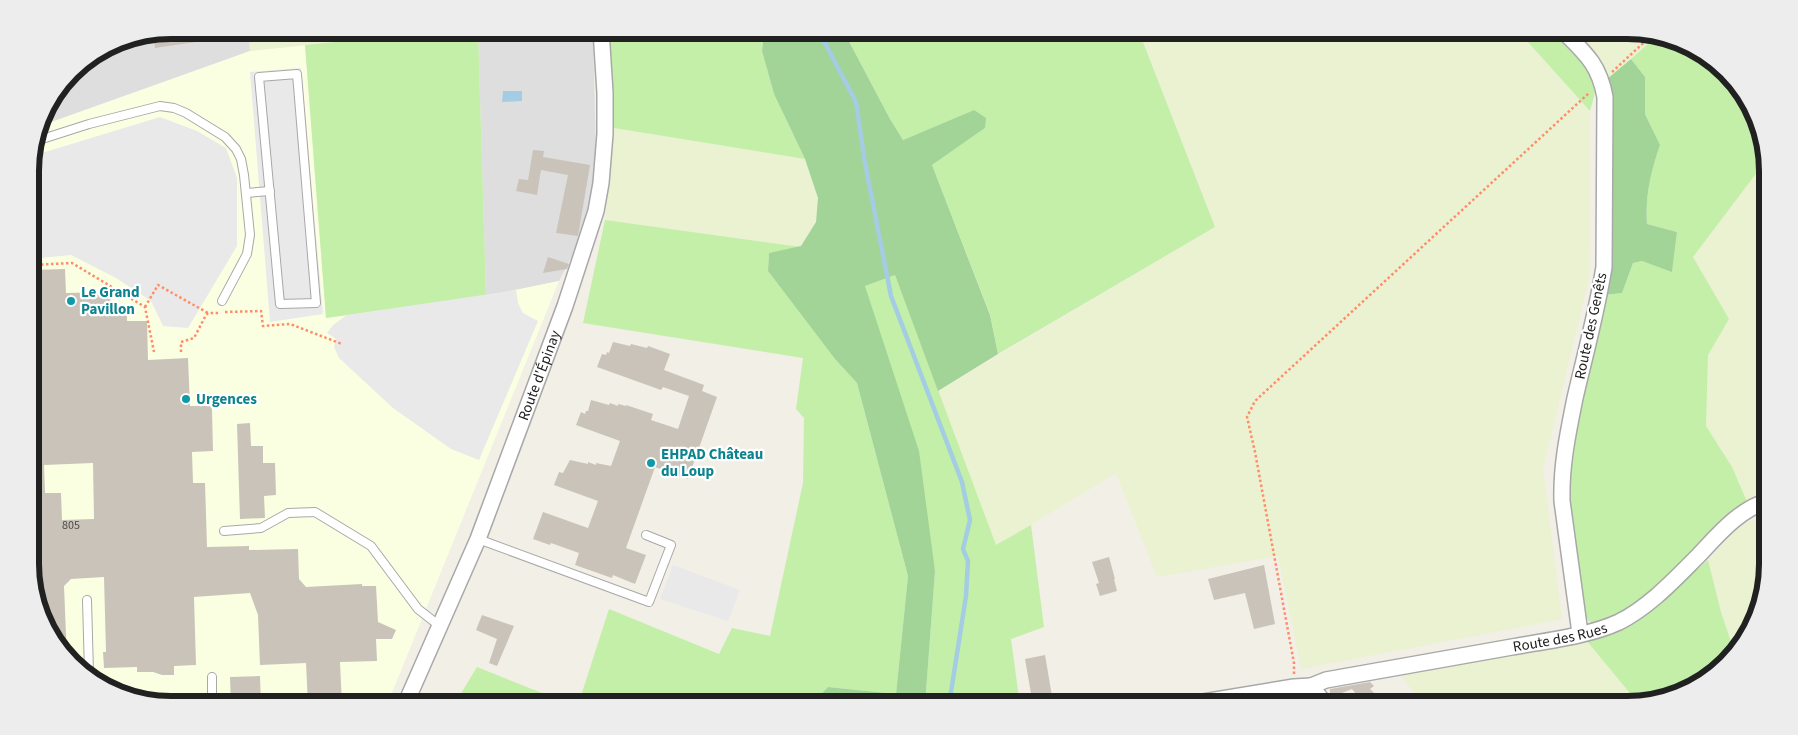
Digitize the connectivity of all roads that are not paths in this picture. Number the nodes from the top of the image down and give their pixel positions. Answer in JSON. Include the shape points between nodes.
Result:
{"nodes":[{"id":1,"x":602,"y":39,"type":"edge"},
{"id":2,"x":1571,"y":39,"type":"edge"},
{"id":3,"x":42,"y":139,"type":"edge"},
{"id":4,"x":270,"y":191,"type":"junction"},
{"id":5,"x":246,"y":193,"type":"junction"},
{"id":6,"x":222,"y":301,"type":"dead end"},
{"id":7,"x":1759,"y":504,"type":"edge"},
{"id":8,"x":224,"y":532,"type":"dead end"},
{"id":9,"x":646,"y":535,"type":"dead end"},
{"id":10,"x":478,"y":540,"type":"junction"},
{"id":11,"x":87,"y":600,"type":"dead end"},
{"id":12,"x":441,"y":627,"type":"junction"},
{"id":13,"x":1580,"y":633,"type":"junction"},
{"id":14,"x":89,"y":668,"type":"edge"},
{"id":15,"x":212,"y":677,"type":"dead end"},
{"id":16,"x":1311,"y":686,"type":"junction"},
{"id":17,"x":212,"y":696,"type":"edge"},
{"id":18,"x":409,"y":696,"type":"edge"},
{"id":19,"x":1240,"y":696,"type":"edge"},
{"id":20,"x":1319,"y":696,"type":"edge"}],
"edges":[{"from":1,"to":10,"type":"street","name":"Route d'Épinay","via":[[605,134],[596,211],[568,298]]},
{"from":2,"to":13,"type":"street","name":"Route des Genêts","via":[[1595,67],[1605,97],[1604,267],[1565,443],[1561,479]]},
{"from":3,"to":5,"type":"lane","via":[[160,106],[174,108],[216,130],[236,149]]},
{"from":4,"to":4,"type":"lane","via":[[280,304],[316,303],[297,74],[259,76]]},
{"from":4,"to":5,"type":"lane"},
{"from":5,"to":6,"type":"lane","via":[[250,235],[247,254]]},
{"from":7,"to":13,"type":"street","name":"Route des Rues","via":[[1734,522],[1640,609],[1604,628]]},
{"from":8,"to":12,"type":"lane","via":[[261,528],[288,513],[315,512],[371,546],[418,609]]},
{"from":9,"to":10,"type":"lane","via":[[671,545],[649,602]]},
{"from":10,"to":12,"type":"street","name":"Route d'Épinay"},
{"from":11,"to":14,"type":"lane"},
{"from":12,"to":18,"type":"street","name":"Route d'Épinay"},
{"from":13,"to":16,"type":"street","name":"Route des Rues","via":[[1326,680]]},
{"from":15,"to":17,"type":"lane"},
{"from":16,"to":19,"type":"street","name":"Route des Rues"},
{"from":16,"to":20,"type":"street"}]}
